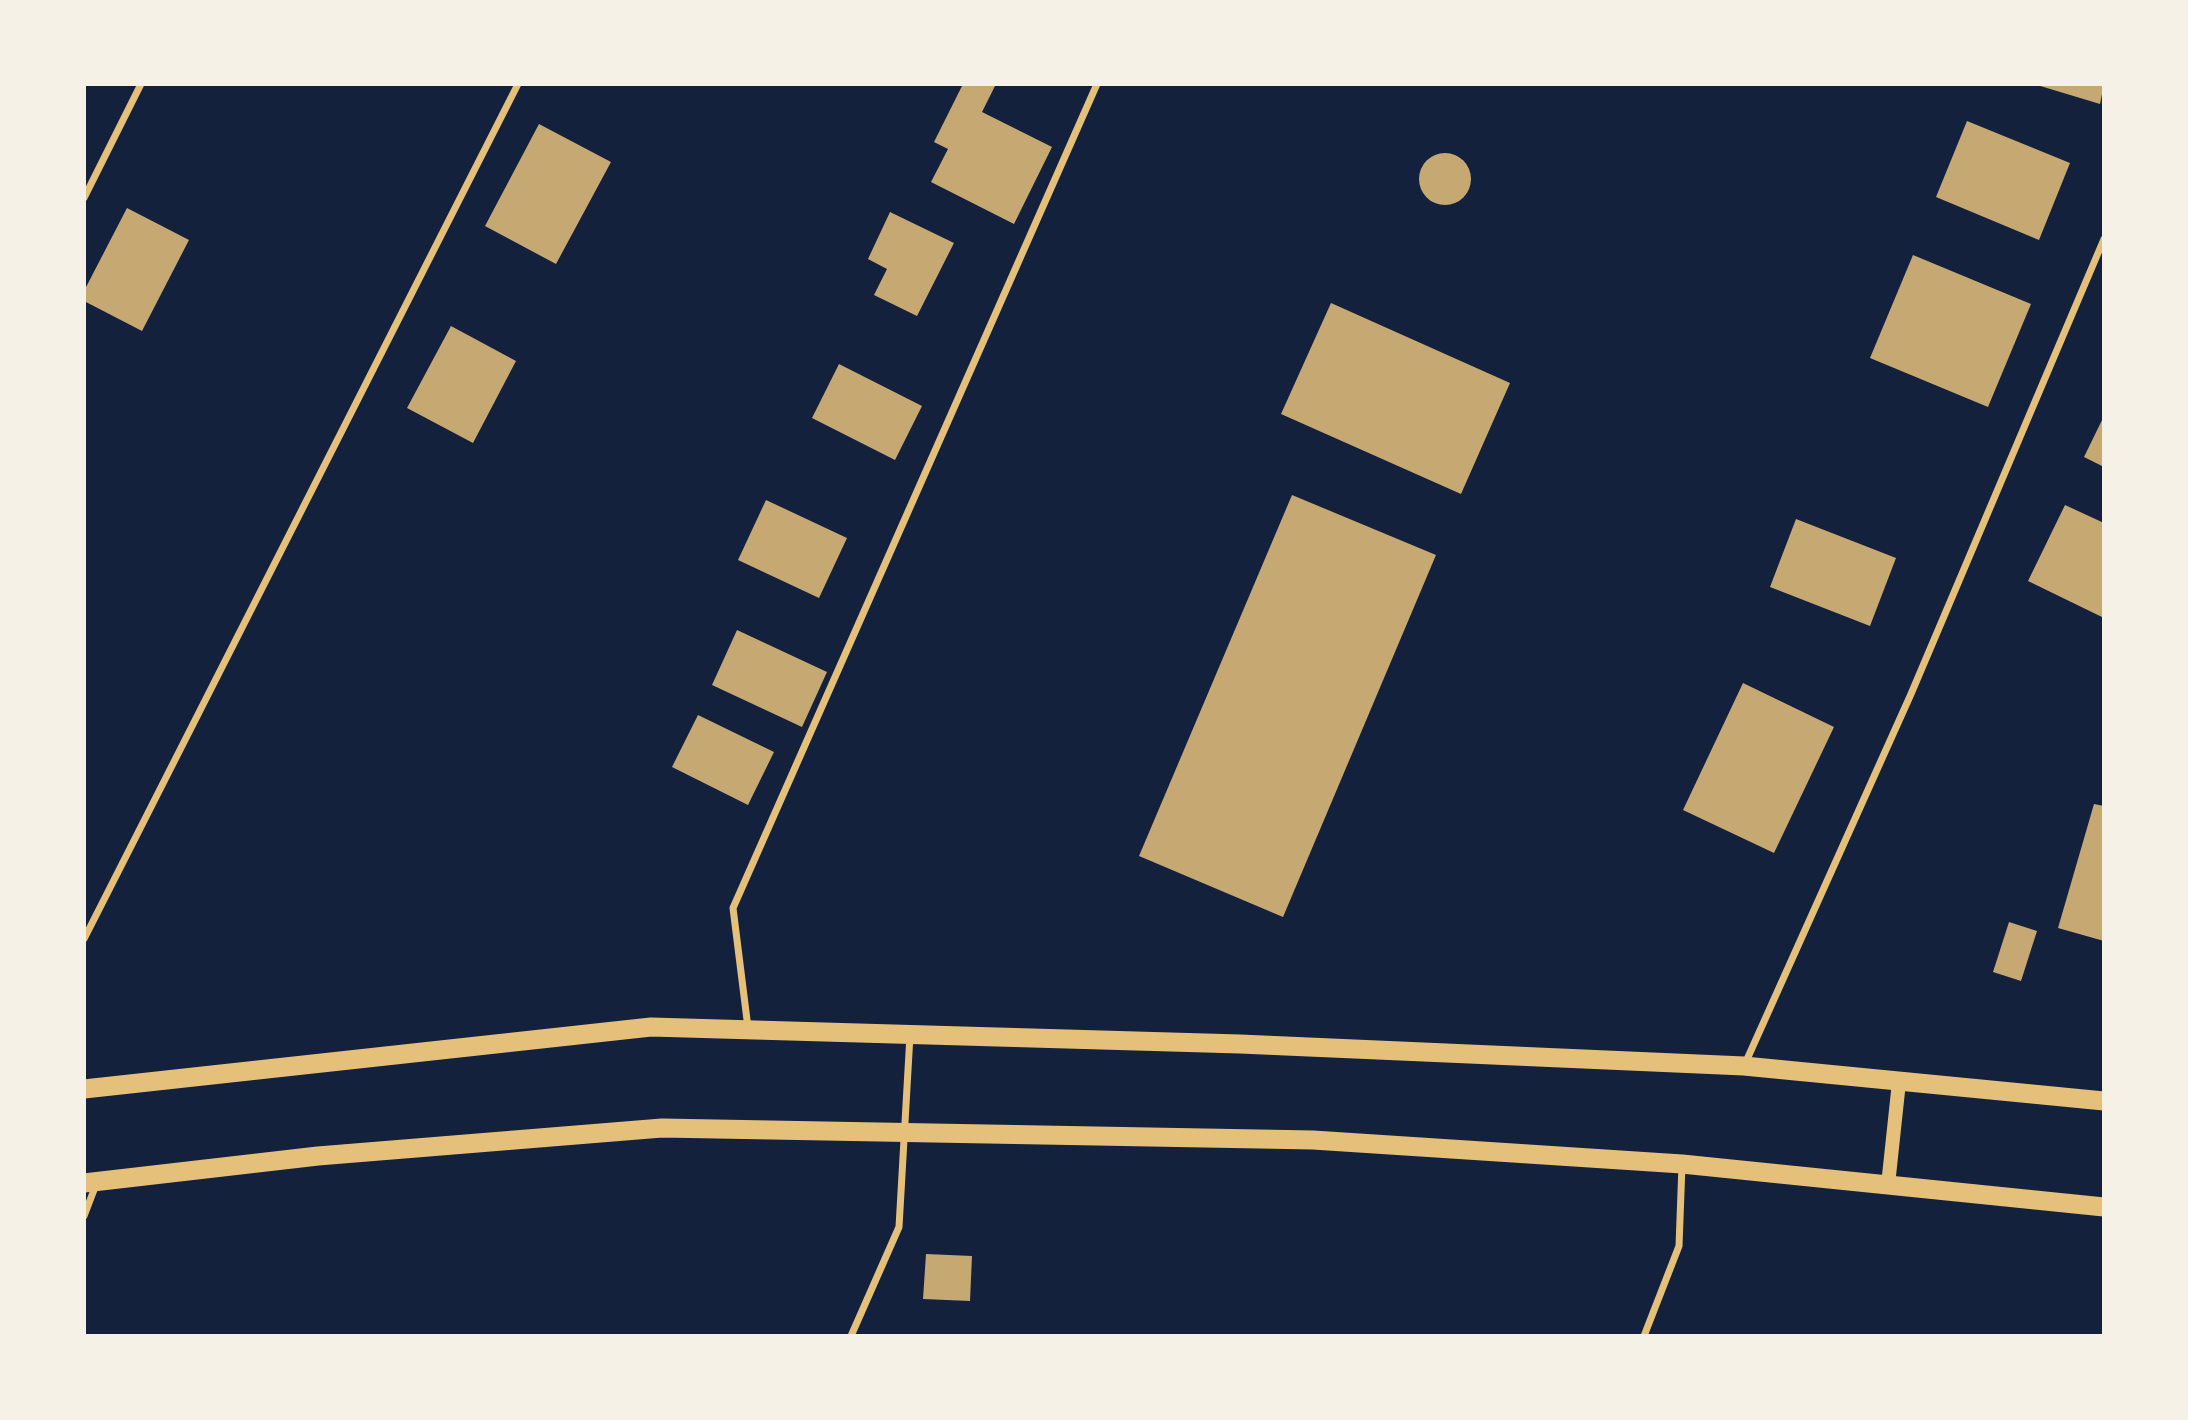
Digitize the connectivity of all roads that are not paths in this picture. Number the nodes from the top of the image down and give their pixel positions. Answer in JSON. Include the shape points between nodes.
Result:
{"nodes":[{"id":1,"x":141,"y":84,"type":"edge"},
{"id":2,"x":519,"y":84,"type":"edge"},
{"id":3,"x":1097,"y":84,"type":"edge"},
{"id":4,"x":84,"y":198,"type":"edge"},
{"id":5,"x":2104,"y":239,"type":"edge"},
{"id":6,"x":84,"y":939,"type":"edge"},
{"id":7,"x":748,"y":1030,"type":"junction"},
{"id":8,"x":910,"y":1035,"type":"junction"},
{"id":9,"x":1744,"y":1066,"type":"junction"},
{"id":10,"x":1899,"y":1082,"type":"junction"},
{"id":11,"x":84,"y":1088,"type":"edge"},
{"id":12,"x":2104,"y":1101,"type":"edge"},
{"id":13,"x":903,"y":1132,"type":"junction"},
{"id":14,"x":1682,"y":1164,"type":"junction"},
{"id":15,"x":90,"y":1183,"type":"edge"},
{"id":16,"x":1888,"y":1185,"type":"junction"},
{"id":17,"x":2104,"y":1207,"type":"edge"},
{"id":18,"x":84,"y":1216,"type":"edge"},
{"id":19,"x":852,"y":1336,"type":"edge"},
{"id":20,"x":1644,"y":1336,"type":"edge"}],
"edges":[{"from":1,"to":4,"type":"street"},
{"from":2,"to":6,"type":"street"},
{"from":3,"to":7,"type":"street","via":[[733,908]]},
{"from":5,"to":9,"type":"street","via":[[1912,694]]},
{"from":7,"to":8,"type":"highway"},
{"from":7,"to":11,"type":"highway","via":[[651,1027]]},
{"from":8,"to":9,"type":"highway"},
{"from":8,"to":13,"type":"street"},
{"from":9,"to":10,"type":"highway"},
{"from":10,"to":12,"type":"highway"},
{"from":10,"to":16,"type":"main road"},
{"from":13,"to":14,"type":"highway","via":[[1313,1140]]},
{"from":13,"to":15,"type":"highway","via":[[662,1128],[318,1156]]},
{"from":13,"to":19,"type":"street","via":[[900,1227]]},
{"from":14,"to":16,"type":"highway"},
{"from":14,"to":20,"type":"street","via":[[1679,1245]]},
{"from":15,"to":18,"type":"street"},
{"from":16,"to":17,"type":"highway"}]}
